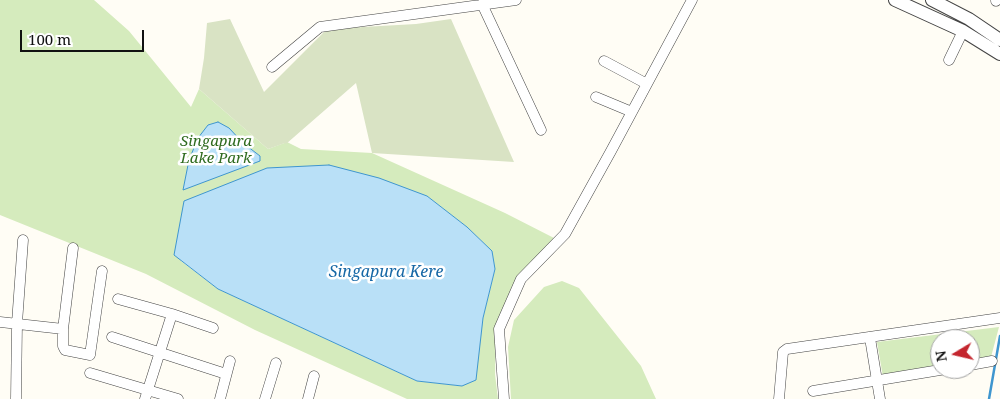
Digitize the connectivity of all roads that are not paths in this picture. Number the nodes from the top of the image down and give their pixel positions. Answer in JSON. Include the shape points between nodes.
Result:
{"nodes":[{"id":1,"x":516,"y":0,"type":"edge"},
{"id":2,"x":692,"y":0,"type":"edge"},
{"id":3,"x":895,"y":0,"type":"edge"},
{"id":4,"x":932,"y":0,"type":"edge"},
{"id":5,"x":482,"y":4,"type":"junction"},
{"id":6,"x":963,"y":31,"type":"junction"},
{"id":7,"x":1000,"y":40,"type":"edge"},
{"id":8,"x":1000,"y":54,"type":"edge"},
{"id":9,"x":950,"y":60,"type":"dead end"},
{"id":10,"x":604,"y":61,"type":"dead end"},
{"id":11,"x":272,"y":67,"type":"dead end"},
{"id":12,"x":647,"y":84,"type":"junction"},
{"id":13,"x":596,"y":97,"type":"dead end"},
{"id":14,"x":632,"y":112,"type":"junction"},
{"id":15,"x":541,"y":130,"type":"dead end"},
{"id":16,"x":23,"y":240,"type":"dead end"},
{"id":17,"x":74,"y":248,"type":"dead end"},
{"id":18,"x":102,"y":271,"type":"dead end"},
{"id":19,"x":118,"y":299,"type":"dead end"},
{"id":20,"x":172,"y":314,"type":"junction"},
{"id":21,"x":1000,"y":318,"type":"edge"},
{"id":22,"x":0,"y":322,"type":"edge"},
{"id":23,"x":17,"y":323,"type":"junction"},
{"id":24,"x":213,"y":328,"type":"dead end"},
{"id":25,"x":63,"y":329,"type":"junction"},
{"id":26,"x":112,"y":337,"type":"dead end"},
{"id":27,"x":870,"y":338,"type":"junction"},
{"id":28,"x":160,"y":353,"type":"junction"},
{"id":29,"x":230,"y":361,"type":"dead end"},
{"id":30,"x":276,"y":362,"type":"dead end"},
{"id":31,"x":992,"y":362,"type":"dead end"},
{"id":32,"x":980,"y":364,"type":"edge"},
{"id":33,"x":930,"y":372,"type":"edge"},
{"id":34,"x":90,"y":373,"type":"dead end"},
{"id":35,"x":226,"y":374,"type":"junction"},
{"id":36,"x":314,"y":376,"type":"dead end"},
{"id":37,"x":877,"y":380,"type":"junction"},
{"id":38,"x":813,"y":391,"type":"dead end"},
{"id":39,"x":147,"y":394,"type":"edge"},
{"id":40,"x":16,"y":399,"type":"edge"},
{"id":41,"x":178,"y":399,"type":"edge"},
{"id":42,"x":220,"y":399,"type":"edge"},
{"id":43,"x":265,"y":399,"type":"edge"},
{"id":44,"x":308,"y":399,"type":"edge"},
{"id":45,"x":504,"y":399,"type":"edge"},
{"id":46,"x":779,"y":399,"type":"edge"},
{"id":47,"x":880,"y":399,"type":"edge"}],
"edges":[{"from":1,"to":5,"type":"street"},
{"from":2,"to":12,"type":"street"},
{"from":3,"to":6,"type":"street"},
{"from":4,"to":7,"type":"street"},
{"from":5,"to":11,"type":"street","via":[[320,27]]},
{"from":5,"to":15,"type":"street"},
{"from":6,"to":8,"type":"street"},
{"from":6,"to":9,"type":"street"},
{"from":10,"to":12,"type":"street"},
{"from":12,"to":14,"type":"street"},
{"from":13,"to":14,"type":"street"},
{"from":14,"to":45,"type":"street","via":[[565,234],[521,279],[499,329]]},
{"from":16,"to":23,"type":"street"},
{"from":17,"to":25,"type":"street"},
{"from":18,"to":25,"type":"street","via":[[90,355],[64,348]]},
{"from":19,"to":20,"type":"street"},
{"from":20,"to":24,"type":"street"},
{"from":20,"to":28,"type":"street"},
{"from":21,"to":27,"type":"street"},
{"from":22,"to":23,"type":"street"},
{"from":23,"to":25,"type":"street"},
{"from":23,"to":40,"type":"street"},
{"from":26,"to":28,"type":"street"},
{"from":27,"to":37,"type":"street"},
{"from":27,"to":46,"type":"street","via":[[784,350]]},
{"from":28,"to":35,"type":"street"},
{"from":28,"to":39,"type":"street"},
{"from":29,"to":35,"type":"street"},
{"from":30,"to":43,"type":"street"},
{"from":31,"to":32,"type":"street"},
{"from":33,"to":37,"type":"street"},
{"from":34,"to":39,"type":"street"},
{"from":35,"to":42,"type":"street"},
{"from":36,"to":44,"type":"street"},
{"from":37,"to":38,"type":"street"},
{"from":37,"to":47,"type":"street"},
{"from":39,"to":41,"type":"street"}]}
